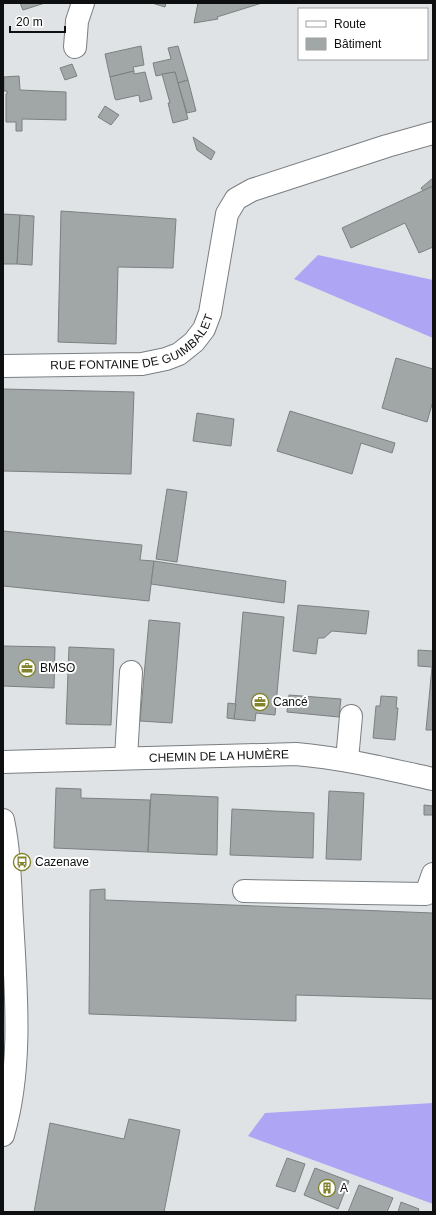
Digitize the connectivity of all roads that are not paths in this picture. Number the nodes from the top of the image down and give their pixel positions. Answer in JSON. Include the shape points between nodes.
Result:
{"nodes":[{"id":1,"x":83,"y":3,"type":"edge"},
{"id":2,"x":76,"y":47,"type":"dead end"},
{"id":3,"x":432,"y":134,"type":"edge"},
{"id":4,"x":3,"y":366,"type":"edge"},
{"id":5,"x":131,"y":672,"type":"dead end"},
{"id":6,"x":351,"y":716,"type":"dead end"},
{"id":7,"x":126,"y":758,"type":"junction"},
{"id":8,"x":347,"y":760,"type":"junction"},
{"id":9,"x":3,"y":762,"type":"edge"},
{"id":10,"x":433,"y":779,"type":"edge"},
{"id":11,"x":3,"y":820,"type":"edge"},
{"id":12,"x":433,"y":874,"type":"edge"},
{"id":13,"x":7,"y":886,"type":"edge"},
{"id":14,"x":244,"y":891,"type":"dead end"},
{"id":15,"x":3,"y":1135,"type":"edge"}],
"edges":[{"from":1,"to":2,"type":"street","via":[[77,21]]},
{"from":3,"to":4,"type":"street","name":"RUE FONTAINE DE GUIMBALET","via":[[252,190],[236,199],[227,214],[210,313],[204,329],[194,342],[179,354],[142,364]]},
{"from":5,"to":7,"type":"street"},
{"from":6,"to":8,"type":"street"},
{"from":7,"to":8,"type":"street","name":"CHEMIN DE LA HUMÈRE","via":[[296,754]]},
{"from":7,"to":9,"type":"street","name":"CHEMIN DE LA HUMÈRE"},
{"from":8,"to":10,"type":"street","name":"CHEMIN DE LA HUMÈRE"},
{"from":11,"to":13,"type":"street","via":[[9,852]]},
{"from":12,"to":14,"type":"street","via":[[426,894]]},
{"from":13,"to":15,"type":"street","via":[[15,989],[16,1046],[11,1102]]}]}
